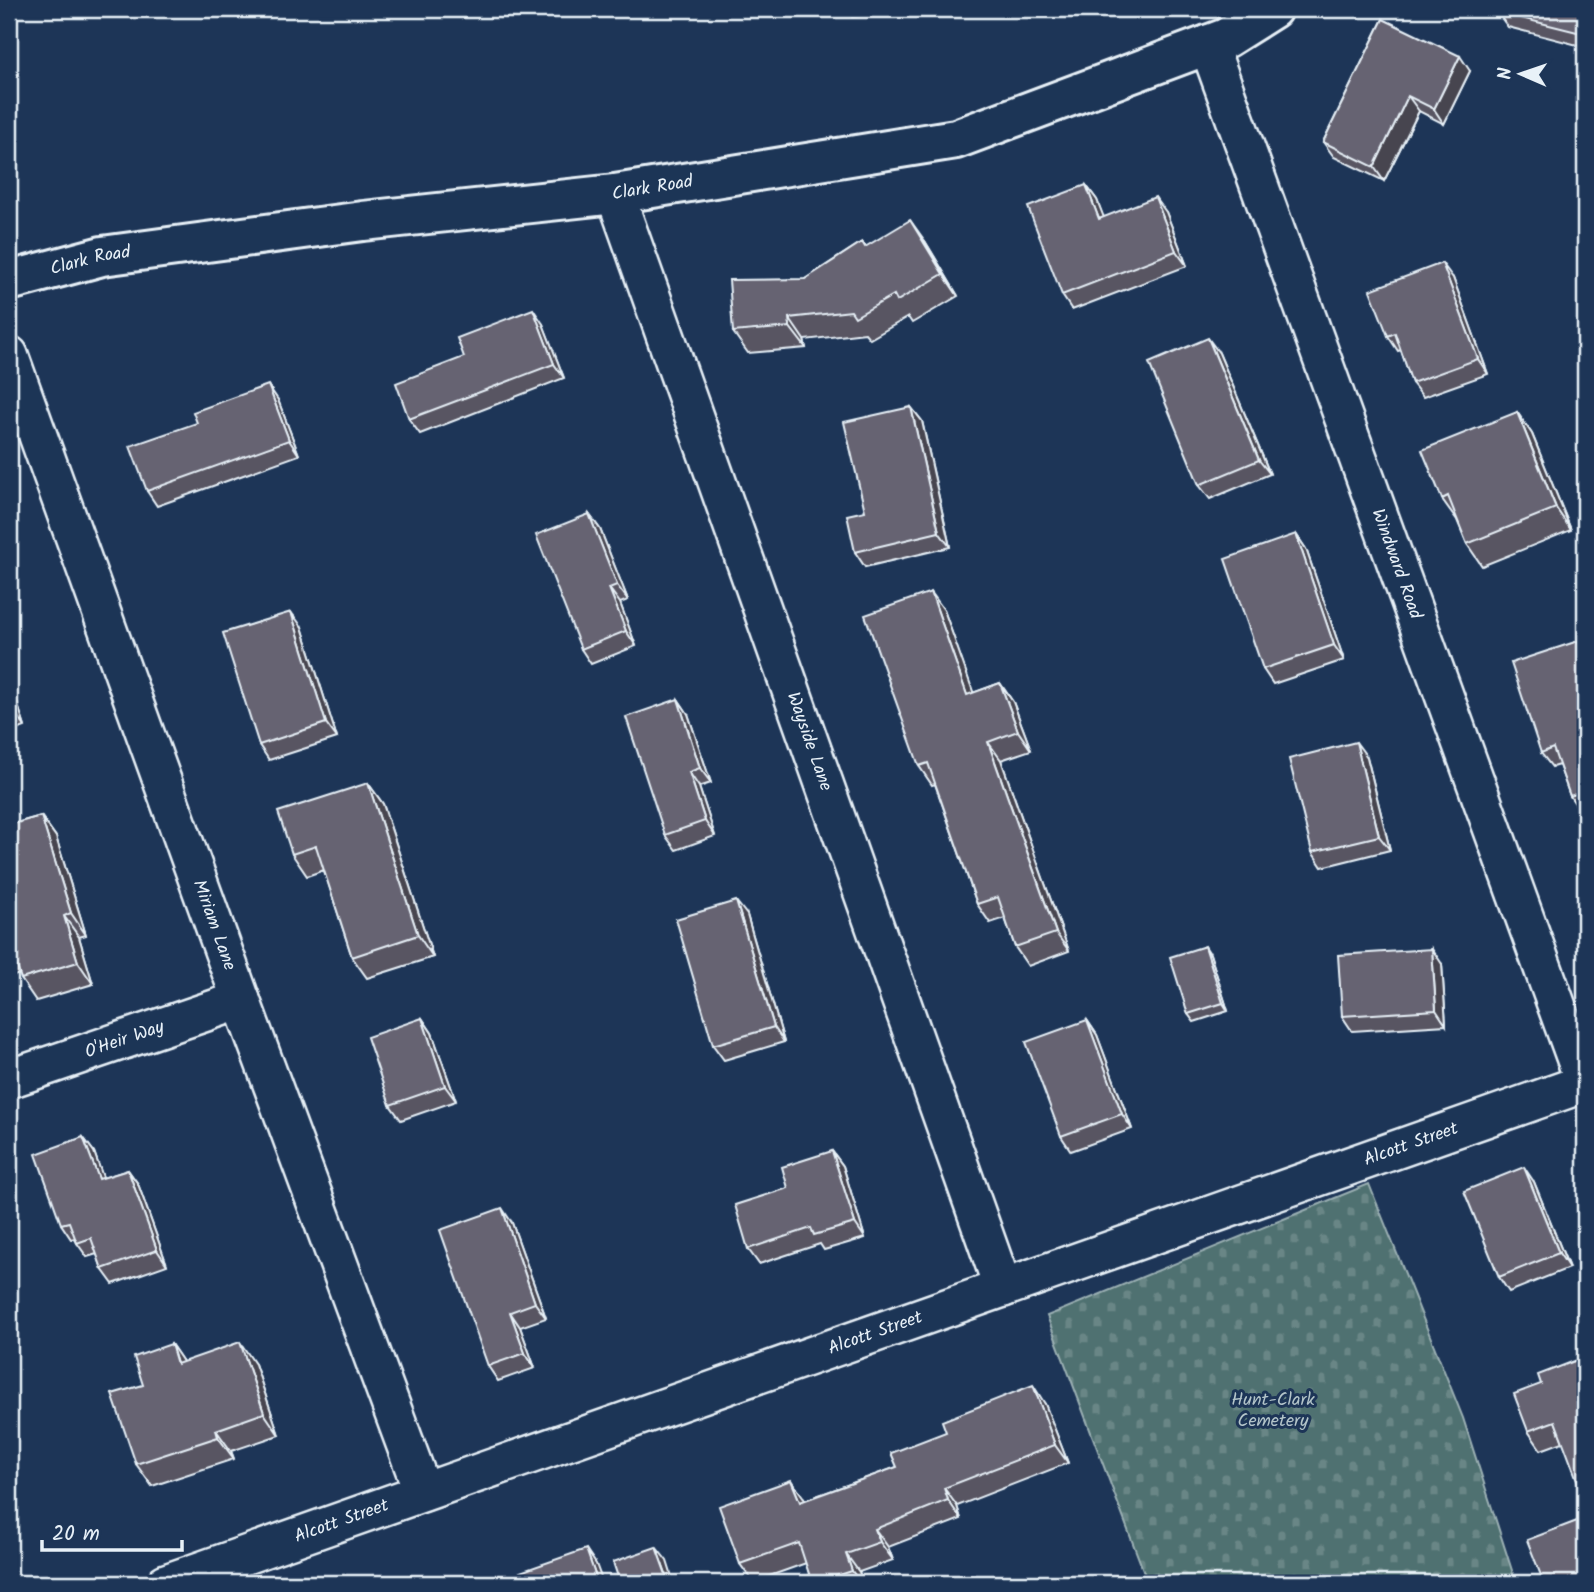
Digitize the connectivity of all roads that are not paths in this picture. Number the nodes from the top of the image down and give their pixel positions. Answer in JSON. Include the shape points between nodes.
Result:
{"nodes":[{"id":1,"x":1272,"y":9,"type":"edge"},
{"id":2,"x":1208,"y":44,"type":"junction"},
{"id":3,"x":614,"y":194,"type":"junction"},
{"id":4,"x":9,"y":281,"type":"edge"},
{"id":5,"x":9,"y":355,"type":"edge"},
{"id":6,"x":241,"y":1000,"type":"junction"},
{"id":7,"x":9,"y":1079,"type":"edge"},
{"id":8,"x":1585,"y":1083,"type":"edge"},
{"id":9,"x":1003,"y":1288,"type":"junction"},
{"id":10,"x":423,"y":1492,"type":"junction"},
{"id":11,"x":166,"y":1583,"type":"edge"}],
"edges":[{"from":1,"to":2,"type":"street","name":"Clark Road"},
{"from":2,"to":3,"type":"street","name":"Clark Road","via":[[956,139]]},
{"from":2,"to":8,"type":"street","name":"Windward Road"},
{"from":3,"to":4,"type":"street","name":"Clark Road","via":[[103,256]]},
{"from":3,"to":9,"type":"street","name":"Wayside Lane"},
{"from":5,"to":6,"type":"street","name":"Miriam Lane"},
{"from":6,"to":7,"type":"street","name":"O'Heir Way"},
{"from":6,"to":10,"type":"street","name":"Miriam Lane"},
{"from":8,"to":9,"type":"street","name":"Alcott Street"},
{"from":9,"to":10,"type":"street","name":"Alcott Street"},
{"from":10,"to":11,"type":"street","name":"Alcott Street"}]}
